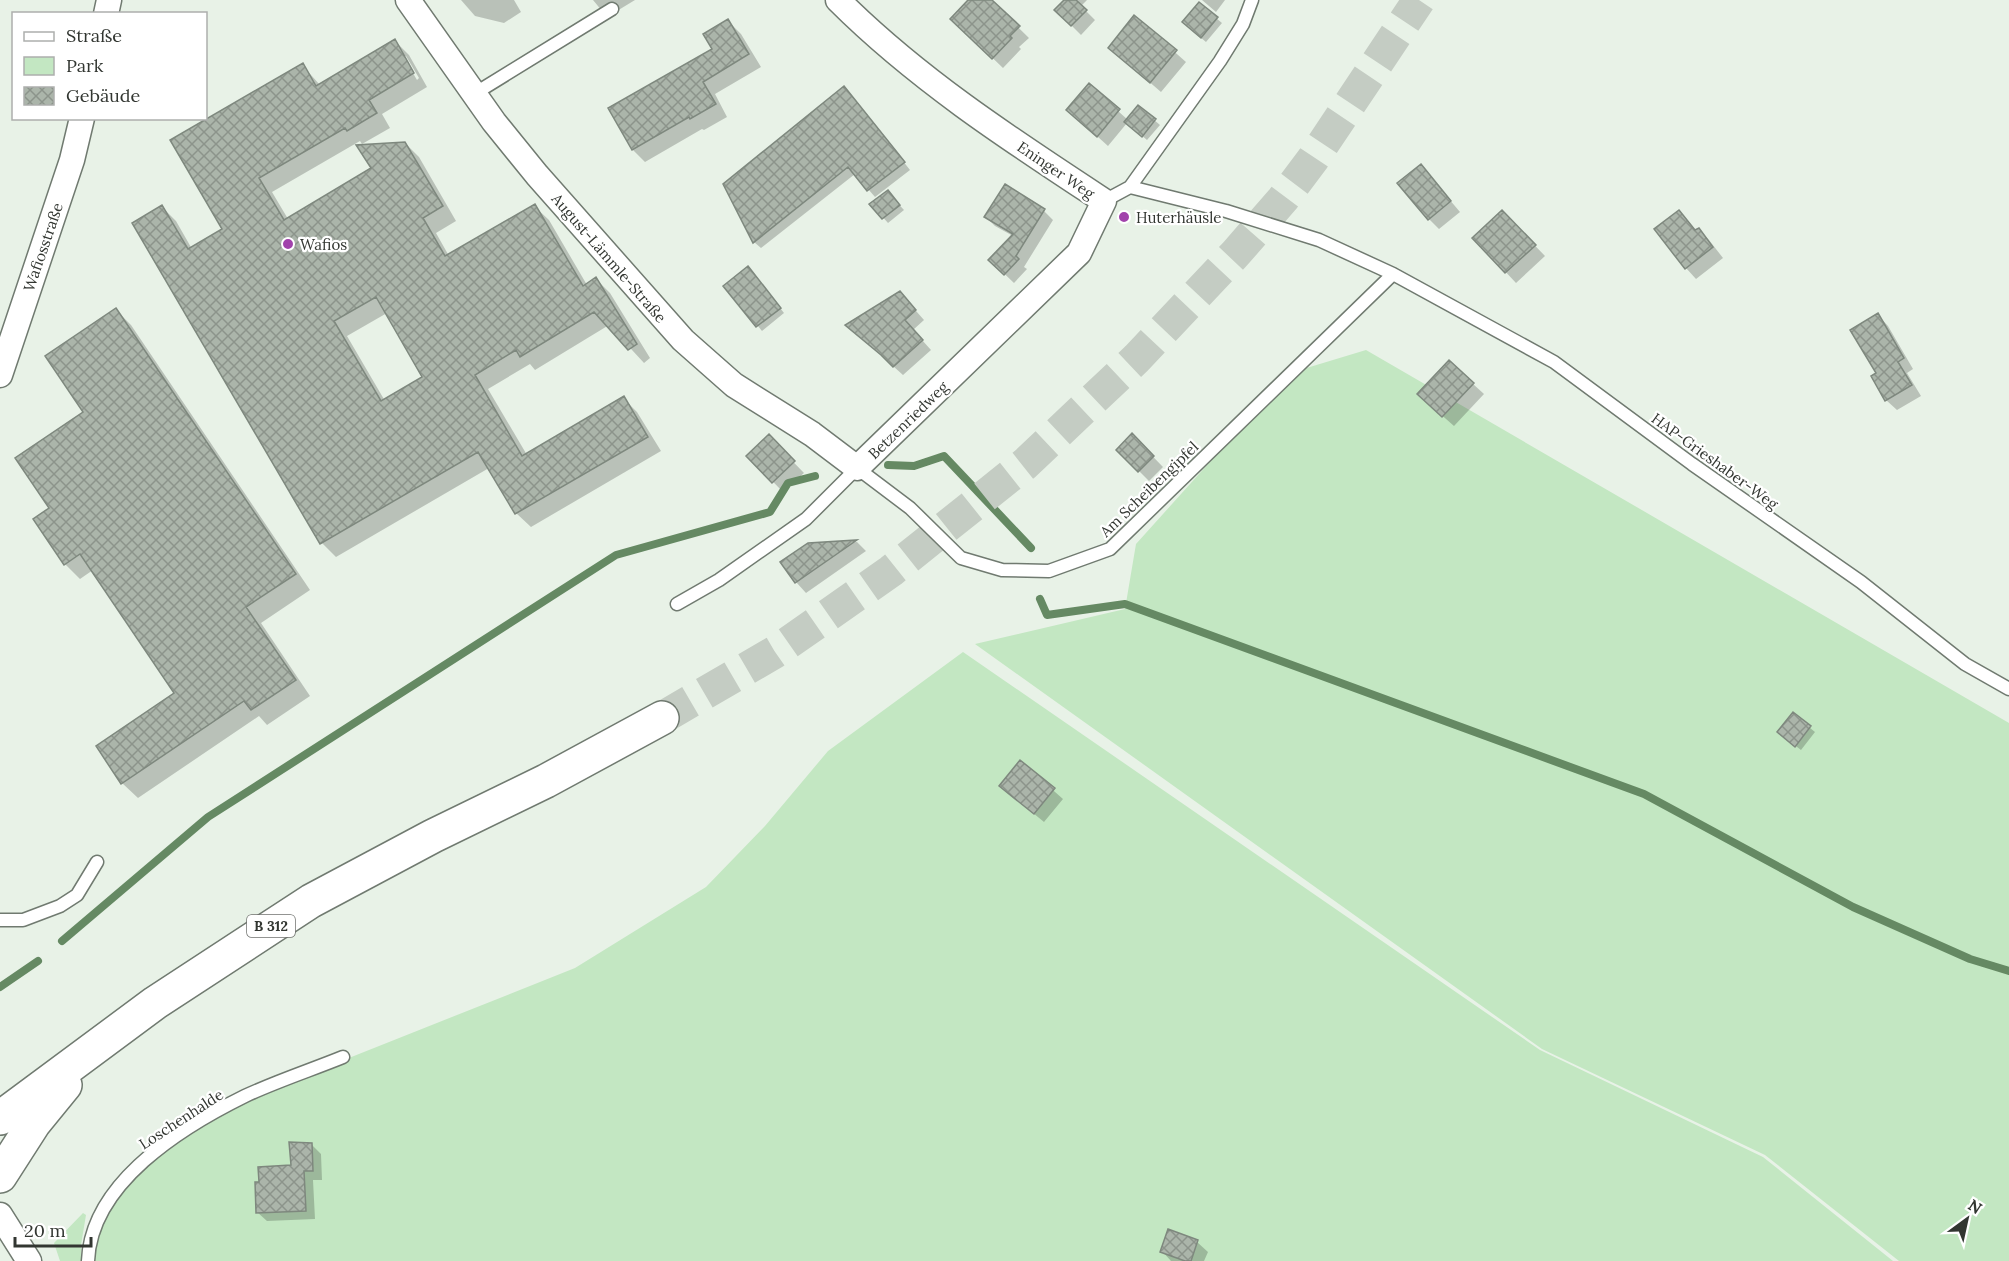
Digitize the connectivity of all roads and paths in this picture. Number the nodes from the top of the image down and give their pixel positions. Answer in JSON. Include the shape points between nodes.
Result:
{"nodes":[{"id":1,"x":408,"y":0,"type":"edge"},
{"id":2,"x":838,"y":0,"type":"edge"},
{"id":3,"x":1252,"y":0,"type":"edge"},
{"id":4,"x":612,"y":9,"type":"dead end"},
{"id":5,"x":474,"y":94,"type":"junction"},
{"id":6,"x":82,"y":120,"type":"edge"},
{"id":7,"x":1130,"y":187,"type":"junction"},
{"id":8,"x":1104,"y":201,"type":"junction"},
{"id":9,"x":1393,"y":274,"type":"junction"},
{"id":10,"x":0,"y":375,"type":"edge"},
{"id":11,"x":857,"y":468,"type":"junction"},
{"id":12,"x":677,"y":604,"type":"dead end"},
{"id":13,"x":2009,"y":690,"type":"edge"},
{"id":14,"x":663,"y":718,"type":"tunnel mouth"},
{"id":15,"x":97,"y":862,"type":"dead end"},
{"id":16,"x":0,"y":920,"type":"edge"},
{"id":17,"x":99,"y":1044,"type":"junction"},
{"id":18,"x":343,"y":1057,"type":"dead end"},
{"id":19,"x":0,"y":1095,"type":"edge"},
{"id":20,"x":0,"y":1118,"type":"edge"},
{"id":21,"x":34,"y":1123,"type":"junction"},
{"id":22,"x":0,"y":1154,"type":"edge"},
{"id":23,"x":0,"y":1176,"type":"edge"},
{"id":24,"x":0,"y":1215,"type":"edge"},
{"id":25,"x":28,"y":1260,"type":"edge"},
{"id":26,"x":87,"y":1261,"type":"edge"}],
"edges":[{"from":1,"to":5,"type":"street","name":"August-Lämmle-Straße"},
{"from":2,"to":8,"type":"street","name":"Eninger Weg","via":[[958,102]]},
{"from":3,"to":7,"type":"lane","name":"Eninger Weg","via":[[1243,24],[1220,61]]},
{"from":4,"to":5,"type":"lane"},
{"from":5,"to":11,"type":"street","name":"August-Lämmle-Straße","via":[[537,175],[683,340],[734,385],[812,434]]},
{"from":6,"to":10,"type":"street","name":"Wafiosstraße","via":[[72,160]]},
{"from":7,"to":8,"type":"lane","name":"Eninger Weg"},
{"from":7,"to":9,"type":"lane","name":"HAP-Grieshaber-Weg","via":[[1274,224]]},
{"from":8,"to":11,"type":"street","name":"Betzenriedweg","via":[[1079,253]]},
{"from":9,"to":11,"type":"lane","name":"Am Scheibengipfel","via":[[1110,549],[1083,560],[1049,571],[1002,570],[961,558],[910,508]]},
{"from":9,"to":13,"type":"lane","name":"HAP-Grieshaber-Weg","via":[[1554,362],[1861,582],[1965,664]]},
{"from":11,"to":12,"type":"lane","name":"Betzenriedweg","via":[[806,519],[719,580]]},
{"from":14,"to":17,"type":"main road","number":"B 312","via":[[311,900]]},
{"from":15,"to":16,"type":"lane","via":[[77,895],[60,906],[23,920]]},
{"from":17,"to":19,"type":"main road","number":"B 312"},
{"from":17,"to":20,"type":"main road","number":"B 312"},
{"from":17,"to":21,"type":"main road","number":"B 312"},
{"from":18,"to":26,"type":"lane","name":"Loschenhalde","via":[[246,1096],[148,1156],[103,1210],[88,1245]]},
{"from":21,"to":22,"type":"main road","number":"B 312"},
{"from":21,"to":23,"type":"main road","number":"B 312"},
{"from":24,"to":25,"type":"street"}]}
